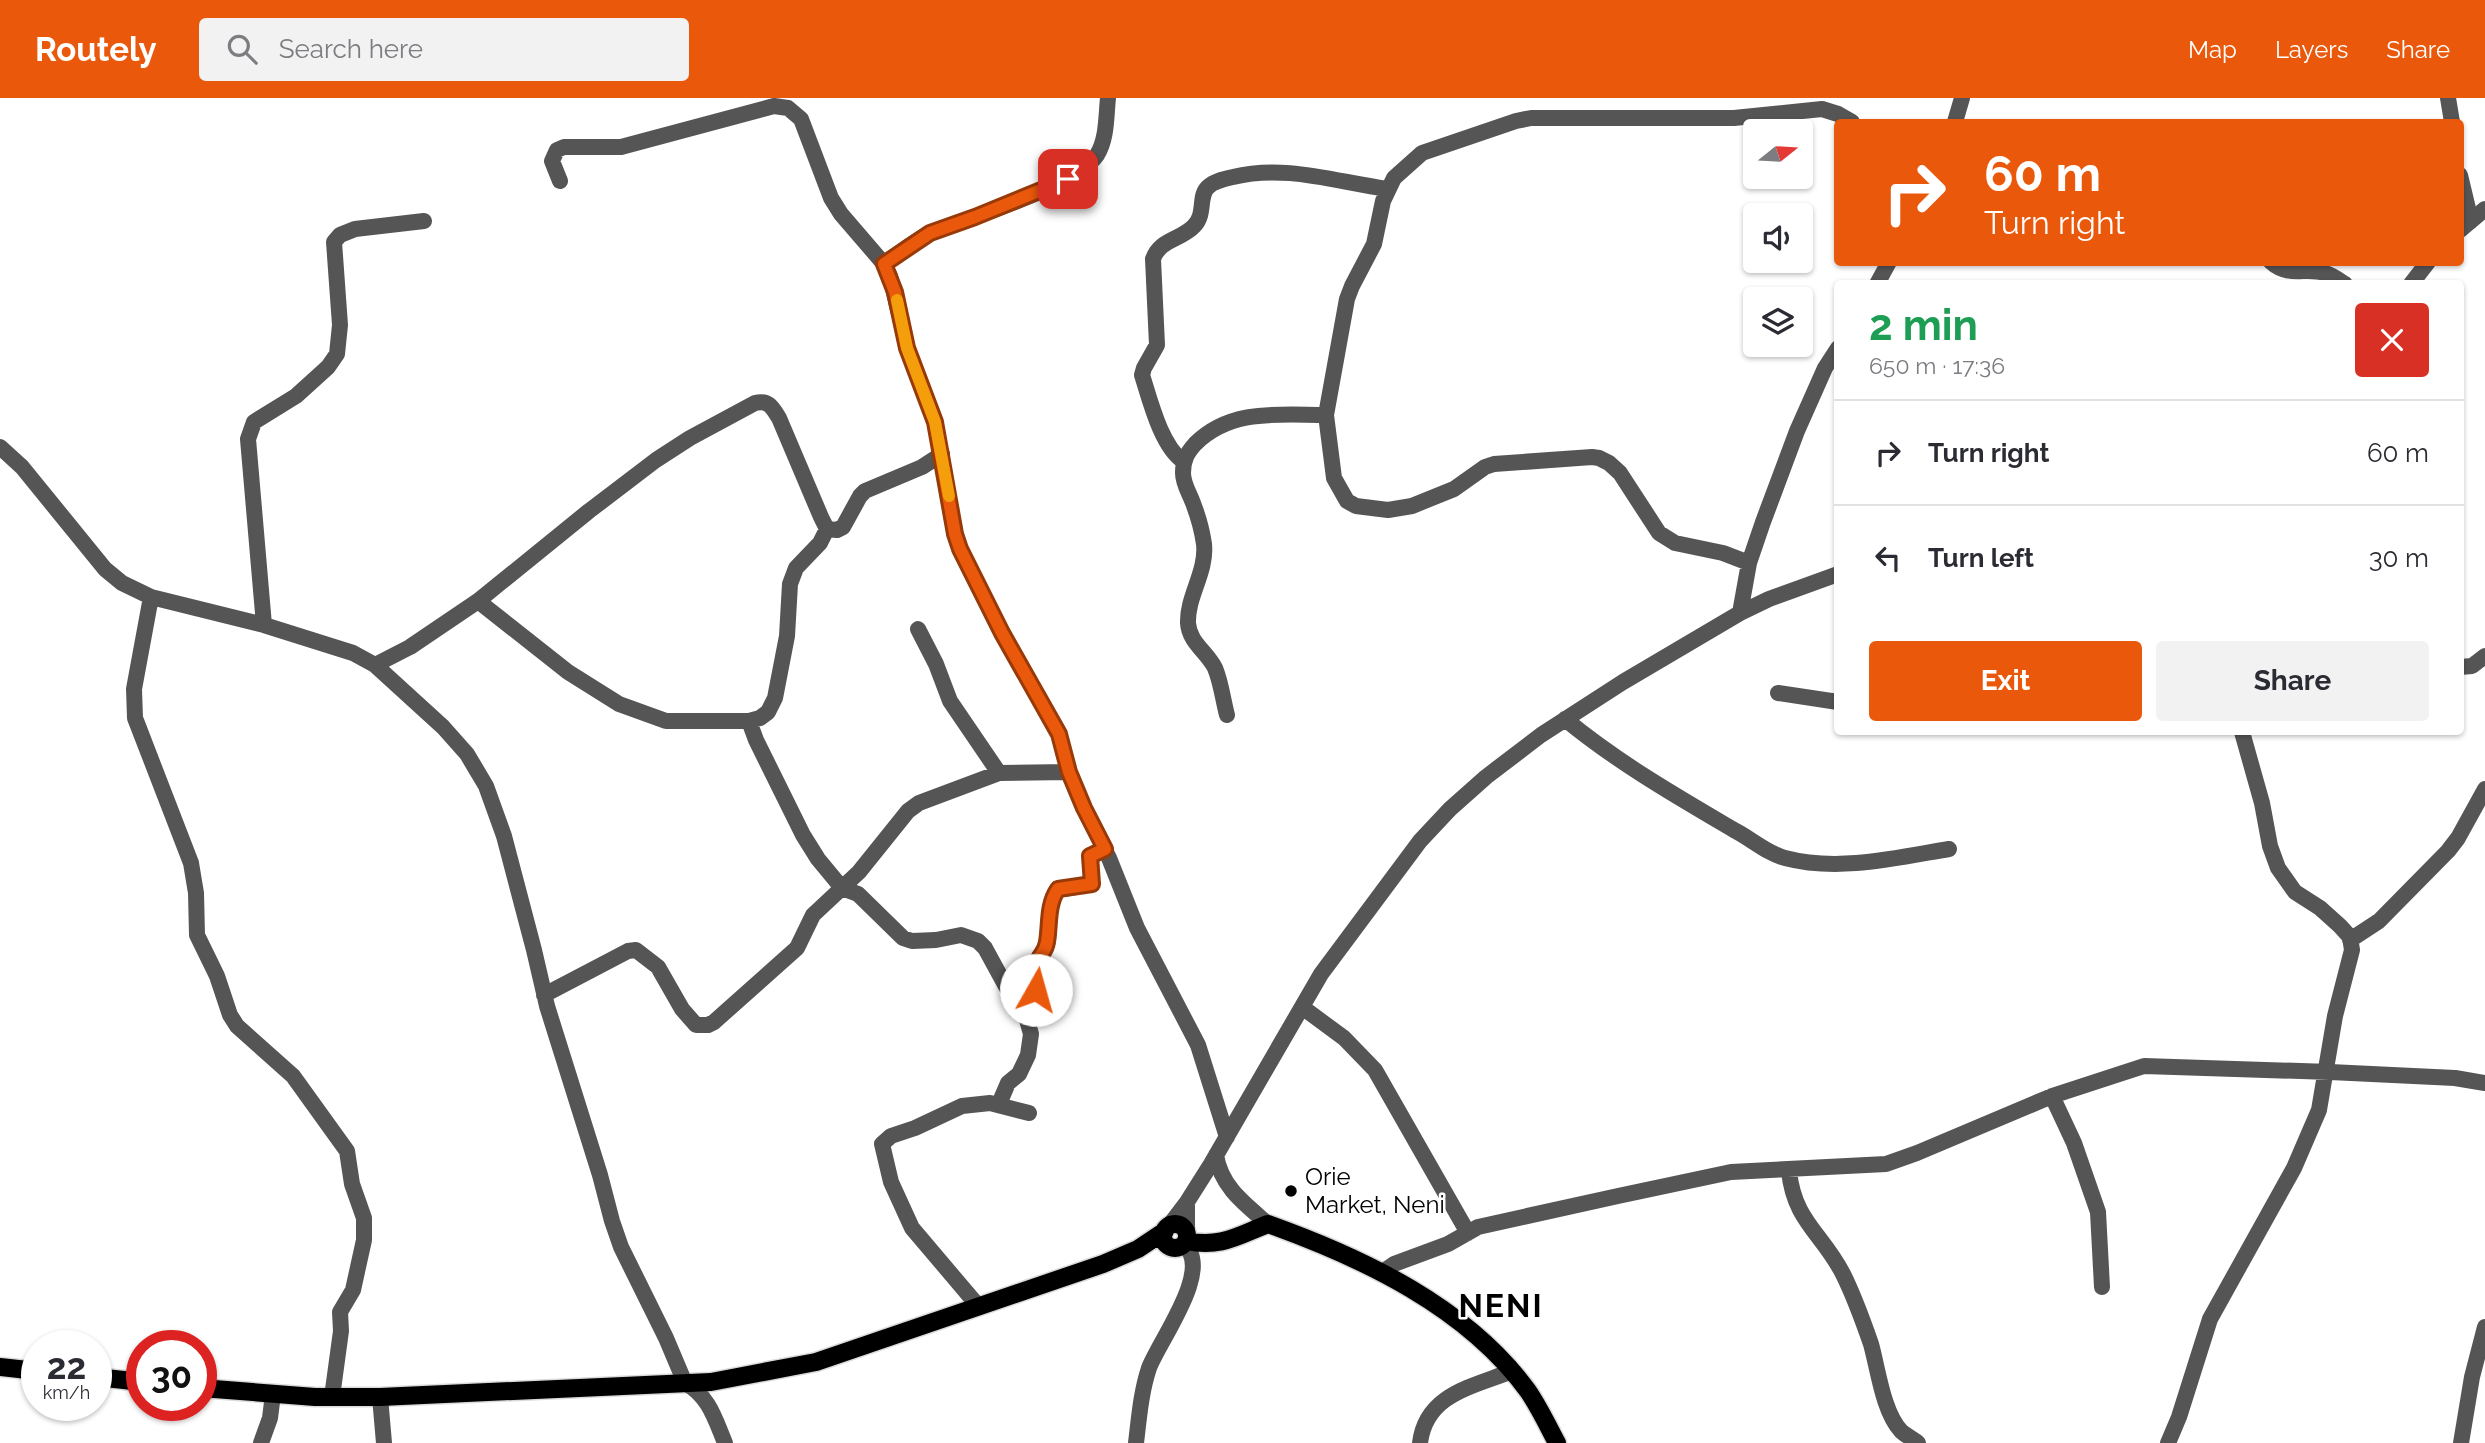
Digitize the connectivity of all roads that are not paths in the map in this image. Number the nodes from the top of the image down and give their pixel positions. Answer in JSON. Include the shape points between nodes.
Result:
{"nodes":[{"id":1,"x":1108,"y":98,"type":"edge"},
{"id":2,"x":1962,"y":98,"type":"edge"},
{"id":3,"x":2448,"y":98,"type":"edge"},
{"id":4,"x":1847,"y":119,"type":"edge"},
{"id":5,"x":1956,"y":119,"type":"edge"},
{"id":6,"x":2452,"y":119,"type":"edge"},
{"id":7,"x":560,"y":181,"type":"dead end"},
{"id":8,"x":1388,"y":189,"type":"junction"},
{"id":9,"x":2485,"y":209,"type":"edge"},
{"id":10,"x":424,"y":221,"type":"dead end"},
{"id":11,"x":2466,"y":225,"type":"edge"},
{"id":12,"x":884,"y":264,"type":"junction"},
{"id":13,"x":2276,"y":266,"type":"edge"},
{"id":14,"x":2425,"y":266,"type":"edge"},
{"id":15,"x":2338,"y":280,"type":"edge"},
{"id":16,"x":2414,"y":280,"type":"edge"},
{"id":17,"x":1834,"y":354,"type":"edge"},
{"id":18,"x":1326,"y":415,"type":"junction"},
{"id":19,"x":0,"y":447,"type":"edge"},
{"id":20,"x":942,"y":454,"type":"junction"},
{"id":21,"x":1183,"y":461,"type":"junction"},
{"id":22,"x":827,"y":528,"type":"junction"},
{"id":23,"x":1749,"y":563,"type":"junction"},
{"id":24,"x":1834,"y":575,"type":"edge"},
{"id":25,"x":151,"y":597,"type":"junction"},
{"id":26,"x":478,"y":601,"type":"junction"},
{"id":27,"x":1740,"y":613,"type":"junction"},
{"id":28,"x":264,"y":625,"type":"junction"},
{"id":29,"x":918,"y":629,"type":"dead end"},
{"id":30,"x":375,"y":665,"type":"junction"},
{"id":31,"x":1778,"y":693,"type":"dead end"},
{"id":32,"x":1834,"y":701,"type":"edge"},
{"id":33,"x":1227,"y":715,"type":"dead end"},
{"id":34,"x":1565,"y":719,"type":"junction"},
{"id":35,"x":749,"y":722,"type":"junction"},
{"id":36,"x":2243,"y":735,"type":"edge"},
{"id":37,"x":1069,"y":772,"type":"junction"},
{"id":38,"x":999,"y":773,"type":"junction"},
{"id":39,"x":2485,"y":789,"type":"edge"},
{"id":40,"x":1105,"y":849,"type":"junction"},
{"id":41,"x":1949,"y":849,"type":"dead end"},
{"id":42,"x":842,"y":888,"type":"junction"},
{"id":43,"x":2350,"y":940,"type":"junction"},
{"id":44,"x":544,"y":995,"type":"junction"},
{"id":45,"x":1021,"y":1004,"type":"junction"},
{"id":46,"x":1302,"y":1007,"type":"junction"},
{"id":47,"x":2326,"y":1071,"type":"junction"},
{"id":48,"x":2485,"y":1083,"type":"edge"},
{"id":49,"x":2052,"y":1096,"type":"junction"},
{"id":50,"x":999,"y":1104,"type":"junction"},
{"id":51,"x":1029,"y":1112,"type":"dead end"},
{"id":52,"x":1227,"y":1137,"type":"junction"},
{"id":53,"x":1216,"y":1155,"type":"junction"},
{"id":54,"x":1789,"y":1171,"type":"junction"},
{"id":55,"x":1268,"y":1224,"type":"junction"},
{"id":56,"x":1468,"y":1233,"type":"junction"},
{"id":57,"x":1176,"y":1237,"type":"junction"},
{"id":58,"x":1381,"y":1273,"type":"junction"},
{"id":59,"x":2102,"y":1287,"type":"dead end"},
{"id":60,"x":979,"y":1307,"type":"junction"},
{"id":61,"x":2485,"y":1327,"type":"edge"},
{"id":62,"x":0,"y":1367,"type":"edge"},
{"id":63,"x":21,"y":1369,"type":"edge"},
{"id":64,"x":1512,"y":1371,"type":"junction"},
{"id":65,"x":685,"y":1383,"type":"junction"},
{"id":66,"x":217,"y":1389,"type":"edge"},
{"id":67,"x":273,"y":1394,"type":"junction"},
{"id":68,"x":332,"y":1397,"type":"junction"},
{"id":69,"x":380,"y":1397,"type":"junction"},
{"id":70,"x":261,"y":1443,"type":"edge"},
{"id":71,"x":384,"y":1443,"type":"edge"},
{"id":72,"x":725,"y":1443,"type":"edge"},
{"id":73,"x":1136,"y":1443,"type":"edge"},
{"id":74,"x":1420,"y":1443,"type":"edge"},
{"id":75,"x":1557,"y":1443,"type":"edge"},
{"id":76,"x":1918,"y":1443,"type":"edge"},
{"id":77,"x":2168,"y":1443,"type":"edge"},
{"id":78,"x":2461,"y":1443,"type":"edge"}],
"edges":[{"from":1,"to":12,"type":"street","via":[[1105,135],[1087,166],[1068,179],[930,233]]},
{"from":2,"to":5,"type":"street"},
{"from":3,"to":6,"type":"street"},
{"from":4,"to":8,"type":"street","via":[[1822,109],[1734,118],[1531,118],[1422,153]]},
{"from":7,"to":12,"type":"street","via":[[552,161],[564,147],[621,147],[782,106],[801,119],[841,214]]},
{"from":8,"to":18,"type":"street","via":[[1374,244],[1348,299]]},
{"from":8,"to":21,"type":"street","via":[[1288,173],[1219,181],[1204,191],[1196,224],[1155,252],[1157,345],[1142,375],[1167,443]]},
{"from":9,"to":11,"type":"street"},
{"from":10,"to":28,"type":"street","via":[[355,229],[334,242],[340,325],[337,354],[316,379],[261,416],[250,429],[250,489]]},
{"from":12,"to":20,"type":"street"},
{"from":13,"to":15,"type":"street","via":[[2323,272]]},
{"from":14,"to":16,"type":"street"},
{"from":17,"to":23,"type":"street","via":[[1797,430]]},
{"from":18,"to":21,"type":"street","via":[[1241,417],[1217,426]]},
{"from":18,"to":23,"type":"street","via":[[1334,478],[1356,506],[1388,510],[1412,506],[1454,489],[1494,464],[1592,457],[1620,473],[1659,533],[1675,543]]},
{"from":19,"to":25,"type":"street","via":[[22,467],[105,569]]},
{"from":20,"to":22,"type":"street","via":[[865,491],[843,527]]},
{"from":20,"to":37,"type":"street","via":[[960,549],[1059,734]]},
{"from":21,"to":33,"type":"street","via":[[1204,549],[1189,631],[1216,671]]},
{"from":22,"to":26,"type":"street","via":[[779,418],[763,401],[656,460]]},
{"from":22,"to":35,"type":"street","via":[[820,543],[796,568],[790,584],[787,636],[775,698],[768,712]]},
{"from":23,"to":27,"type":"street"},
{"from":24,"to":27,"type":"street"},
{"from":25,"to":28,"type":"street"},
{"from":25,"to":68,"type":"street","via":[[134,689],[135,718],[191,863],[197,935],[237,1026],[293,1076],[347,1151],[362,1209],[364,1240],[353,1290],[340,1312]]},
{"from":26,"to":30,"type":"street"},
{"from":26,"to":35,"type":"street","via":[[568,672],[619,704],[666,721]]},
{"from":27,"to":34,"type":"street"},
{"from":28,"to":30,"type":"street","via":[[353,653]]},
{"from":29,"to":38,"type":"street","via":[[950,701]]},
{"from":30,"to":44,"type":"street","via":[[443,727],[486,786],[504,836]]},
{"from":31,"to":32,"type":"street"},
{"from":34,"to":41,"type":"street","via":[[1654,782],[1783,858],[1828,864]]},
{"from":34,"to":46,"type":"street","via":[[1486,777],[1428,833],[1321,974]]},
{"from":35,"to":42,"type":"street","via":[[803,835]]},
{"from":36,"to":43,"type":"street","via":[[2278,868],[2295,892],[2320,908]]},
{"from":37,"to":38,"type":"street"},
{"from":37,"to":40,"type":"street"},
{"from":38,"to":42,"type":"street","via":[[908,811]]},
{"from":39,"to":43,"type":"street","via":[[2448,851],[2379,921]]},
{"from":40,"to":45,"type":"street","via":[[1090,856],[1092,884],[1057,890],[1036,990],[1033,999]]},
{"from":40,"to":52,"type":"street","via":[[1137,928],[1198,1045]]},
{"from":42,"to":44,"type":"street","via":[[813,915],[797,948],[708,1025],[696,1024],[658,967],[636,950]]},
{"from":42,"to":45,"type":"street","via":[[858,894],[912,942],[961,935],[978,941]]},
{"from":43,"to":47,"type":"street","via":[[2352,950]]},
{"from":44,"to":65,"type":"street","via":[[621,1247]]},
{"from":45,"to":50,"type":"street","via":[[1031,1034],[1028,1055]]},
{"from":46,"to":52,"type":"street"},
{"from":46,"to":56,"type":"street","via":[[1344,1038],[1375,1070]]},
{"from":47,"to":48,"type":"street"},
{"from":47,"to":49,"type":"street","via":[[2144,1066]]},
{"from":47,"to":77,"type":"street","via":[[2319,1110],[2294,1168],[2210,1319]]},
{"from":49,"to":54,"type":"street","via":[[1886,1164]]},
{"from":49,"to":59,"type":"street","via":[[2098,1212]]},
{"from":50,"to":51,"type":"street"},
{"from":50,"to":60,"type":"street","via":[[962,1106],[882,1144],[891,1182],[912,1228]]},
{"from":52,"to":53,"type":"street"},
{"from":53,"to":55,"type":"street","via":[[1223,1179]]},
{"from":53,"to":57,"type":"street","via":[[1187,1202]]},
{"from":54,"to":56,"type":"street","via":[[1731,1172],[1478,1227]]},
{"from":54,"to":76,"type":"street","via":[[1798,1208],[1850,1291],[1893,1418],[1901,1431]]},
{"from":55,"to":57,"type":"main road","via":[[1209,1245]]},
{"from":55,"to":58,"type":"main road"},
{"from":56,"to":58,"type":"street"},
{"from":57,"to":60,"type":"main road"},
{"from":57,"to":73,"type":"street","via":[[1193,1259],[1187,1290],[1147,1374]]},
{"from":58,"to":64,"type":"main road","via":[[1452,1317]]},
{"from":60,"to":65,"type":"main road","via":[[817,1362]]},
{"from":61,"to":78,"type":"street"},
{"from":62,"to":63,"type":"main road"},
{"from":64,"to":74,"type":"street","via":[[1437,1404],[1421,1430]]},
{"from":64,"to":75,"type":"main road","via":[[1530,1393]]},
{"from":65,"to":69,"type":"main road"},
{"from":65,"to":72,"type":"street","via":[[706,1399]]},
{"from":66,"to":67,"type":"main road"},
{"from":67,"to":68,"type":"main road"},
{"from":67,"to":70,"type":"street"},
{"from":68,"to":69,"type":"main road"},
{"from":69,"to":71,"type":"street"}]}
